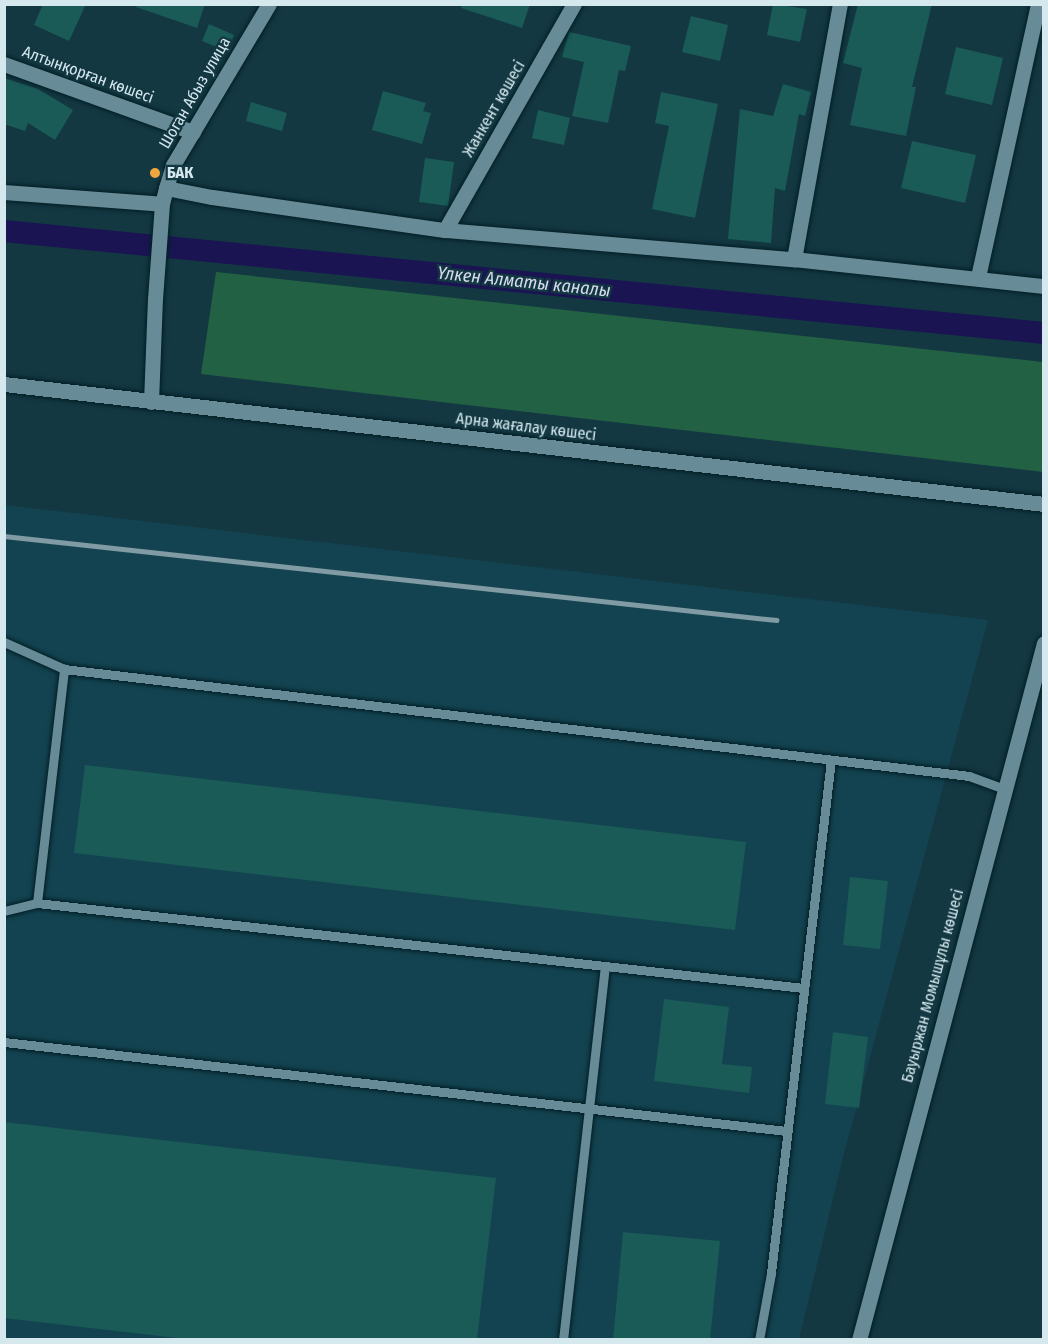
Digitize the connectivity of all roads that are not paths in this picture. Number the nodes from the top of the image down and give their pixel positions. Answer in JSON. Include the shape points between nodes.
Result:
{"nodes":[{"id":1,"x":268,"y":4,"type":"edge"},
{"id":2,"x":574,"y":4,"type":"edge"},
{"id":3,"x":840,"y":4,"type":"edge"},
{"id":4,"x":1038,"y":4,"type":"edge"},
{"id":5,"x":4,"y":64,"type":"edge"},
{"id":6,"x":193,"y":132,"type":"junction"},
{"id":7,"x":166,"y":188,"type":"junction"},
{"id":8,"x":4,"y":192,"type":"edge"},
{"id":9,"x":162,"y":204,"type":"junction"},
{"id":10,"x":445,"y":230,"type":"junction"},
{"id":11,"x":795,"y":259,"type":"junction"},
{"id":12,"x":978,"y":277,"type":"junction"},
{"id":13,"x":1044,"y":286,"type":"edge"},
{"id":14,"x":4,"y":384,"type":"edge"},
{"id":15,"x":151,"y":402,"type":"junction"},
{"id":16,"x":1044,"y":504,"type":"edge"},
{"id":17,"x":4,"y":642,"type":"edge"},
{"id":18,"x":1044,"y":643,"type":"edge"},
{"id":19,"x":64,"y":669,"type":"junction"},
{"id":20,"x":831,"y":760,"type":"junction"},
{"id":21,"x":1004,"y":789,"type":"junction"},
{"id":22,"x":37,"y":903,"type":"junction"},
{"id":23,"x":4,"y":911,"type":"edge"},
{"id":24,"x":604,"y":966,"type":"junction"},
{"id":25,"x":803,"y":988,"type":"junction"},
{"id":26,"x":4,"y":1042,"type":"edge"},
{"id":27,"x":589,"y":1109,"type":"junction"},
{"id":28,"x":786,"y":1131,"type":"junction"},
{"id":29,"x":563,"y":1340,"type":"edge"},
{"id":30,"x":759,"y":1340,"type":"edge"},
{"id":31,"x":859,"y":1340,"type":"edge"}],
"edges":[{"from":1,"to":6,"type":"street","name":"Шоган Абыз улица"},
{"from":2,"to":10,"type":"street","name":"Жанкент көшесі"},
{"from":3,"to":11,"type":"street"},
{"from":4,"to":12,"type":"street"},
{"from":5,"to":6,"type":"street","name":"Алтынқорған көшесі"},
{"from":6,"to":7,"type":"street","name":"Шоган Абыз улица","via":[[173,165]]},
{"from":7,"to":9,"type":"street","name":"Шоган Абыз улица"},
{"from":7,"to":10,"type":"street"},
{"from":8,"to":9,"type":"street"},
{"from":9,"to":15,"type":"street","name":"Шоган Абыз улица"},
{"from":10,"to":11,"type":"street"},
{"from":11,"to":12,"type":"street"},
{"from":12,"to":13,"type":"street"},
{"from":14,"to":15,"type":"street","name":"Арна жағалау көшесі"},
{"from":15,"to":16,"type":"street","name":"Арна жағалау көшесі"},
{"from":17,"to":19,"type":"lane"},
{"from":18,"to":21,"type":"street","name":"Бауыржан Момышұлы көшесі"},
{"from":19,"to":20,"type":"lane"},
{"from":19,"to":22,"type":"lane"},
{"from":20,"to":21,"type":"lane","via":[[969,776]]},
{"from":20,"to":25,"type":"lane"},
{"from":21,"to":31,"type":"street","name":"Бауыржан Момышұлы көшесі"},
{"from":22,"to":23,"type":"lane"},
{"from":22,"to":24,"type":"lane"},
{"from":24,"to":25,"type":"lane"},
{"from":24,"to":27,"type":"lane"},
{"from":25,"to":28,"type":"lane"},
{"from":26,"to":27,"type":"lane"},
{"from":27,"to":28,"type":"lane"},
{"from":27,"to":29,"type":"lane"},
{"from":28,"to":30,"type":"lane","via":[[771,1273]]}]}
